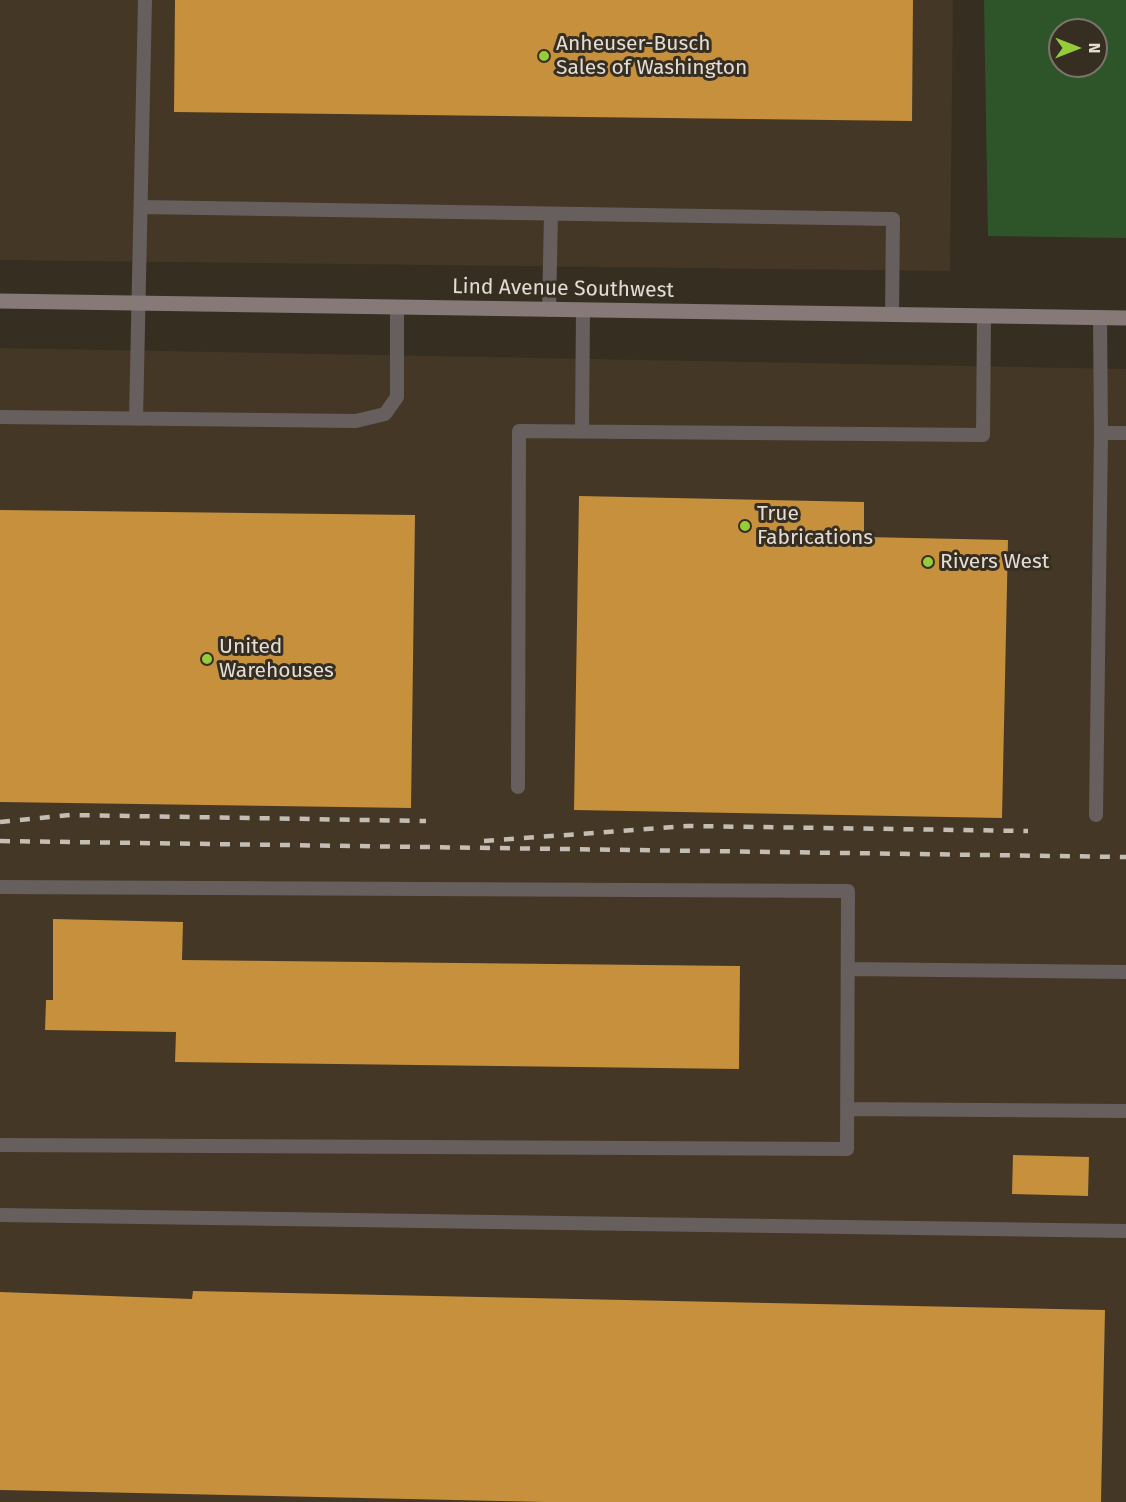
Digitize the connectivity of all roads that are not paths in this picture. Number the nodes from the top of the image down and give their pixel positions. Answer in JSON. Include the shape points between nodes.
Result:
{"nodes":[{"id":1,"x":145,"y":0,"type":"edge"},
{"id":2,"x":141,"y":207,"type":"junction"},
{"id":3,"x":551,"y":214,"type":"junction"},
{"id":4,"x":0,"y":301,"type":"edge"},
{"id":5,"x":140,"y":304,"type":"junction"},
{"id":6,"x":397,"y":307,"type":"junction"},
{"id":7,"x":549,"y":310,"type":"junction"},
{"id":8,"x":583,"y":310,"type":"junction"},
{"id":9,"x":892,"y":315,"type":"junction"},
{"id":10,"x":984,"y":316,"type":"junction"},
{"id":11,"x":1100,"y":317,"type":"junction"},
{"id":12,"x":1126,"y":318,"type":"edge"},
{"id":13,"x":0,"y":417,"type":"edge"},
{"id":14,"x":136,"y":418,"type":"junction"},
{"id":15,"x":582,"y":431,"type":"junction"},
{"id":16,"x":1101,"y":433,"type":"junction"},
{"id":17,"x":1126,"y":433,"type":"edge"},
{"id":18,"x":518,"y":787,"type":"dead end"},
{"id":19,"x":1096,"y":815,"type":"dead end"},
{"id":20,"x":0,"y":887,"type":"edge"},
{"id":21,"x":848,"y":969,"type":"junction"},
{"id":22,"x":1126,"y":972,"type":"edge"},
{"id":23,"x":847,"y":1109,"type":"junction"},
{"id":24,"x":1126,"y":1111,"type":"edge"},
{"id":25,"x":0,"y":1145,"type":"edge"},
{"id":26,"x":0,"y":1215,"type":"edge"},
{"id":27,"x":1126,"y":1231,"type":"edge"}],
"edges":[{"from":1,"to":2,"type":"lane"},
{"from":2,"to":3,"type":"lane"},
{"from":2,"to":5,"type":"lane"},
{"from":3,"to":7,"type":"lane"},
{"from":3,"to":9,"type":"lane","via":[[893,219]]},
{"from":4,"to":5,"type":"main road","name":"Lind Avenue Southwest"},
{"from":5,"to":6,"type":"main road","name":"Lind Avenue Southwest"},
{"from":5,"to":14,"type":"lane"},
{"from":6,"to":7,"type":"main road","name":"Lind Avenue Southwest"},
{"from":6,"to":14,"type":"lane","via":[[398,397],[385,414],[356,421]]},
{"from":7,"to":8,"type":"main road","name":"Lind Avenue Southwest"},
{"from":8,"to":9,"type":"main road","name":"Lind Avenue Southwest"},
{"from":8,"to":15,"type":"lane"},
{"from":9,"to":10,"type":"main road","name":"Lind Avenue Southwest"},
{"from":10,"to":11,"type":"main road","name":"Lind Avenue Southwest"},
{"from":10,"to":15,"type":"lane","via":[[983,435]]},
{"from":11,"to":12,"type":"main road","name":"Lind Avenue Southwest"},
{"from":11,"to":16,"type":"lane"},
{"from":13,"to":14,"type":"lane"},
{"from":15,"to":18,"type":"lane","via":[[519,431]]},
{"from":16,"to":17,"type":"lane"},
{"from":16,"to":19,"type":"lane"},
{"from":20,"to":21,"type":"lane","via":[[848,891]]},
{"from":21,"to":22,"type":"lane"},
{"from":21,"to":23,"type":"lane"},
{"from":23,"to":24,"type":"lane"},
{"from":23,"to":25,"type":"lane","via":[[847,1149]]},
{"from":26,"to":27,"type":"lane"}]}
